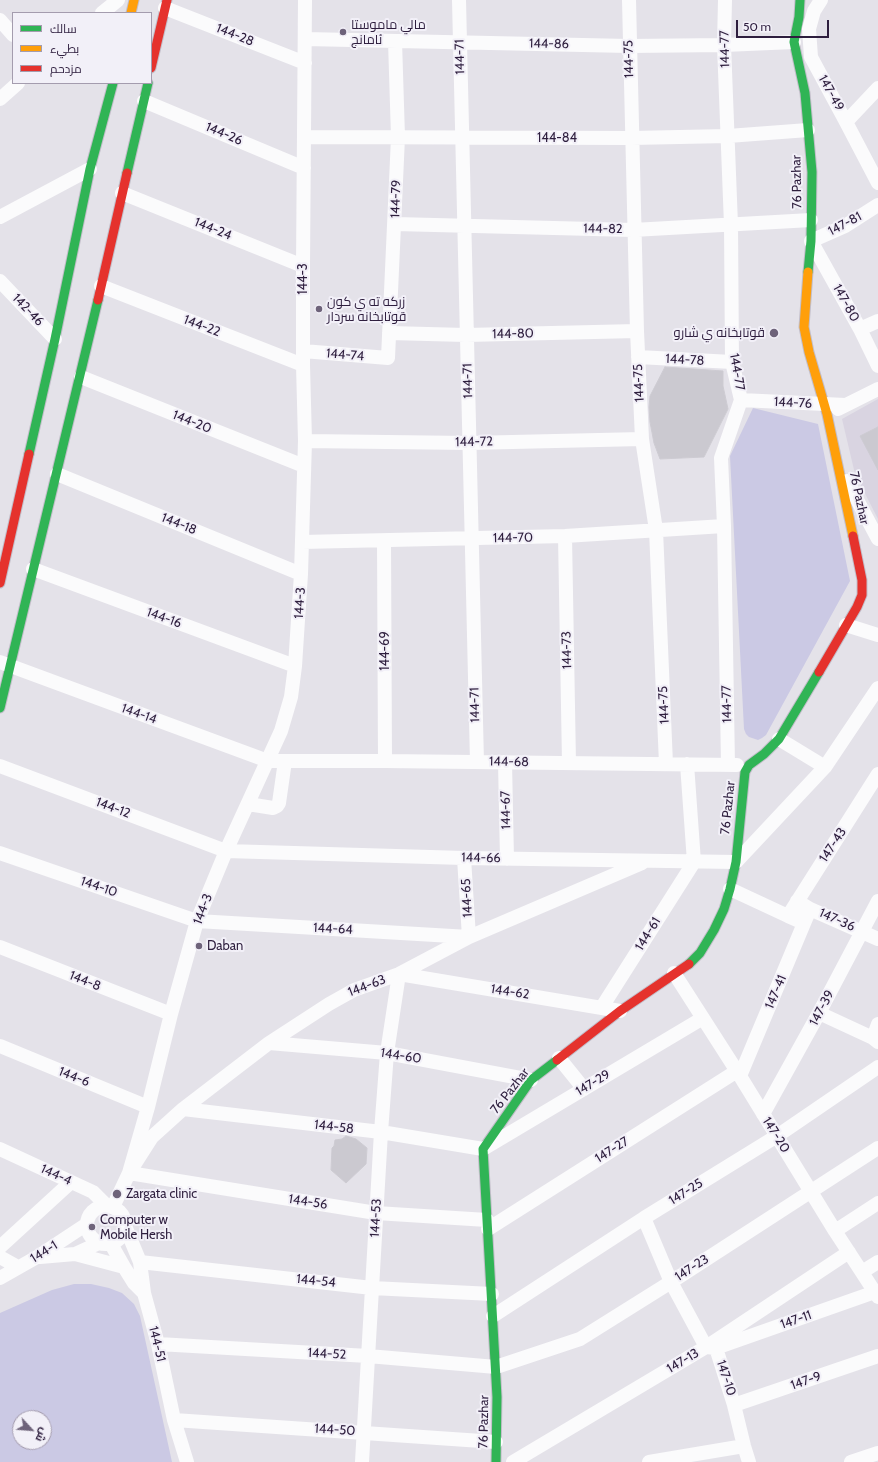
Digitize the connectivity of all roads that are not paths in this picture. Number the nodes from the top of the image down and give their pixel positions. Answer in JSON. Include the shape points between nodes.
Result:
{"nodes":[{"id":1,"x":118,"y":0,"type":"edge"},
{"id":2,"x":134,"y":0,"type":"edge"},
{"id":3,"x":305,"y":0,"type":"edge"},
{"id":4,"x":459,"y":0,"type":"edge"},
{"id":5,"x":629,"y":0,"type":"edge"},
{"id":6,"x":725,"y":0,"type":"edge"},
{"id":7,"x":800,"y":0,"type":"edge"},
{"id":8,"x":821,"y":0,"type":"edge"},
{"id":9,"x":166,"y":4,"type":"edge"},
{"id":10,"x":103,"y":12,"type":"edge"},
{"id":11,"x":131,"y":12,"type":"edge"},
{"id":12,"x":0,"y":20,"type":"edge"},
{"id":13,"x":12,"y":34,"type":"edge"},
{"id":14,"x":305,"y":39,"type":"junction"},
{"id":15,"x":395,"y":41,"type":"junction"},
{"id":16,"x":460,"y":42,"type":"junction"},
{"id":17,"x":794,"y":42,"type":"junction"},
{"id":18,"x":724,"y":45,"type":"junction"},
{"id":19,"x":629,"y":46,"type":"junction"},
{"id":20,"x":305,"y":63,"type":"junction"},
{"id":21,"x":152,"y":64,"type":"edge"},
{"id":22,"x":17,"y":84,"type":"edge"},
{"id":23,"x":113,"y":84,"type":"edge"},
{"id":24,"x":148,"y":84,"type":"edge"},
{"id":25,"x":878,"y":88,"type":"edge"},
{"id":26,"x":0,"y":99,"type":"edge"},
{"id":27,"x":144,"y":100,"type":"junction"},
{"id":28,"x":846,"y":122,"type":"junction"},
{"id":29,"x":808,"y":130,"type":"junction"},
{"id":30,"x":728,"y":136,"type":"junction"},
{"id":31,"x":305,"y":137,"type":"junction"},
{"id":32,"x":398,"y":137,"type":"junction"},
{"id":33,"x":462,"y":137,"type":"junction"},
{"id":34,"x":631,"y":138,"type":"junction"},
{"id":35,"x":304,"y":168,"type":"junction"},
{"id":36,"x":90,"y":169,"type":"junction"},
{"id":37,"x":878,"y":183,"type":"edge"},
{"id":38,"x":122,"y":193,"type":"junction"},
{"id":39,"x":878,"y":205,"type":"edge"},
{"id":40,"x":0,"y":217,"type":"edge"},
{"id":41,"x":811,"y":220,"type":"junction"},
{"id":42,"x":395,"y":224,"type":"junction"},
{"id":43,"x":731,"y":225,"type":"junction"},
{"id":44,"x":464,"y":226,"type":"junction"},
{"id":45,"x":633,"y":230,"type":"junction"},
{"id":46,"x":811,"y":241,"type":"junction"},
{"id":47,"x":303,"y":266,"type":"junction"},
{"id":48,"x":0,"y":282,"type":"edge"},
{"id":49,"x":101,"y":286,"type":"junction"},
{"id":50,"x":878,"y":321,"type":"edge"},
{"id":51,"x":860,"y":329,"type":"junction"},
{"id":52,"x":637,"y":331,"type":"junction"},
{"id":53,"x":389,"y":333,"type":"junction"},
{"id":54,"x":466,"y":335,"type":"junction"},
{"id":55,"x":55,"y":339,"type":"junction"},
{"id":56,"x":638,"y":357,"type":"junction"},
{"id":57,"x":303,"y":358,"type":"junction"},
{"id":58,"x":388,"y":358,"type":"joint"},
{"id":59,"x":732,"y":362,"type":"junction"},
{"id":60,"x":878,"y":366,"type":"edge"},
{"id":61,"x":81,"y":378,"type":"junction"},
{"id":62,"x":878,"y":389,"type":"edge"},
{"id":63,"x":742,"y":400,"type":"junction"},
{"id":64,"x":825,"y":409,"type":"junction"},
{"id":65,"x":642,"y":439,"type":"junction"},
{"id":66,"x":305,"y":441,"type":"junction"},
{"id":67,"x":469,"y":443,"type":"junction"},
{"id":68,"x":304,"y":466,"type":"junction"},
{"id":69,"x":839,"y":466,"type":"junction"},
{"id":70,"x":57,"y":474,"type":"junction"},
{"id":71,"x":724,"y":526,"type":"junction"},
{"id":72,"x":656,"y":530,"type":"junction"},
{"id":73,"x":565,"y":536,"type":"junction"},
{"id":74,"x":471,"y":539,"type":"junction"},
{"id":75,"x":878,"y":539,"type":"edge"},
{"id":76,"x":384,"y":541,"type":"junction"},
{"id":77,"x":302,"y":542,"type":"junction"},
{"id":78,"x":5,"y":545,"type":"edge"},
{"id":79,"x":33,"y":569,"type":"junction"},
{"id":80,"x":302,"y":574,"type":"junction"},
{"id":81,"x":0,"y":583,"type":"edge"},
{"id":82,"x":846,"y":625,"type":"junction"},
{"id":83,"x":878,"y":635,"type":"edge"},
{"id":84,"x":5,"y":664,"type":"edge"},
{"id":85,"x":296,"y":666,"type":"junction"},
{"id":86,"x":878,"y":688,"type":"edge"},
{"id":87,"x":0,"y":708,"type":"edge"},
{"id":88,"x":779,"y":739,"type":"junction"},
{"id":89,"x":284,"y":761,"type":"junction"},
{"id":90,"x":385,"y":761,"type":"junction"},
{"id":91,"x":268,"y":762,"type":"junction"},
{"id":92,"x":476,"y":762,"type":"junction"},
{"id":93,"x":505,"y":762,"type":"junction"},
{"id":94,"x":569,"y":763,"type":"junction"},
{"id":95,"x":666,"y":764,"type":"junction"},
{"id":96,"x":686,"y":764,"type":"junction"},
{"id":97,"x":728,"y":765,"type":"junction"},
{"id":98,"x":749,"y":765,"type":"junction"},
{"id":99,"x":0,"y":766,"type":"edge"},
{"id":100,"x":825,"y":767,"type":"junction"},
{"id":101,"x":878,"y":774,"type":"edge"},
{"id":102,"x":248,"y":804,"type":"junction"},
{"id":103,"x":226,"y":851,"type":"junction"},
{"id":104,"x":0,"y":853,"type":"edge"},
{"id":105,"x":464,"y":858,"type":"junction"},
{"id":106,"x":507,"y":859,"type":"junction"},
{"id":107,"x":647,"y":861,"type":"junction"},
{"id":108,"x":694,"y":862,"type":"junction"},
{"id":109,"x":736,"y":862,"type":"junction"},
{"id":110,"x":730,"y":889,"type":"junction"},
{"id":111,"x":878,"y":901,"type":"edge"},
{"id":112,"x":800,"y":912,"type":"junction"},
{"id":113,"x":197,"y":921,"type":"junction"},
{"id":114,"x":862,"y":931,"type":"junction"},
{"id":115,"x":469,"y":937,"type":"junction"},
{"id":116,"x":878,"y":939,"type":"edge"},
{"id":117,"x":0,"y":947,"type":"edge"},
{"id":118,"x":674,"y":973,"type":"junction"},
{"id":119,"x":399,"y":974,"type":"junction"},
{"id":120,"x":602,"y":1007,"type":"junction"},
{"id":121,"x":620,"y":1010,"type":"junction"},
{"id":122,"x":819,"y":1013,"type":"junction"},
{"id":123,"x":170,"y":1014,"type":"junction"},
{"id":124,"x":703,"y":1018,"type":"junction"},
{"id":125,"x":878,"y":1024,"type":"edge"},
{"id":126,"x":875,"y":1040,"type":"edge"},
{"id":127,"x":269,"y":1043,"type":"junction"},
{"id":128,"x":0,"y":1046,"type":"edge"},
{"id":129,"x":387,"y":1053,"type":"junction"},
{"id":130,"x":559,"y":1058,"type":"junction"},
{"id":131,"x":878,"y":1067,"type":"edge"},
{"id":132,"x":739,"y":1073,"type":"junction"},
{"id":133,"x":531,"y":1080,"type":"junction"},
{"id":134,"x":584,"y":1089,"type":"junction"},
{"id":135,"x":148,"y":1107,"type":"junction"},
{"id":136,"x":183,"y":1109,"type":"junction"},
{"id":137,"x":763,"y":1114,"type":"junction"},
{"id":138,"x":381,"y":1132,"type":"junction"},
{"id":139,"x":777,"y":1136,"type":"junction"},
{"id":140,"x":878,"y":1148,"type":"edge"},
{"id":141,"x":0,"y":1149,"type":"edge"},
{"id":142,"x":484,"y":1149,"type":"junction"},
{"id":143,"x":128,"y":1176,"type":"junction"},
{"id":144,"x":71,"y":1182,"type":"junction"},
{"id":145,"x":811,"y":1191,"type":"junction"},
{"id":146,"x":878,"y":1203,"type":"edge"},
{"id":147,"x":376,"y":1213,"type":"junction"},
{"id":148,"x":117,"y":1214,"type":"junction"},
{"id":149,"x":644,"y":1218,"type":"junction"},
{"id":150,"x":87,"y":1224,"type":"junction"},
{"id":151,"x":488,"y":1225,"type":"junction"},
{"id":152,"x":835,"y":1231,"type":"junction"},
{"id":153,"x":105,"y":1243,"type":"junction"},
{"id":154,"x":0,"y":1247,"type":"edge"},
{"id":155,"x":849,"y":1252,"type":"junction"},
{"id":156,"x":75,"y":1254,"type":"junction"},
{"id":157,"x":0,"y":1257,"type":"edge"},
{"id":158,"x":37,"y":1257,"type":"junction"},
{"id":159,"x":140,"y":1262,"type":"junction"},
{"id":160,"x":878,"y":1262,"type":"edge"},
{"id":161,"x":18,"y":1267,"type":"junction"},
{"id":162,"x":124,"y":1267,"type":"junction"},
{"id":163,"x":862,"y":1272,"type":"junction"},
{"id":164,"x":0,"y":1278,"type":"edge"},
{"id":165,"x":671,"y":1282,"type":"junction"},
{"id":166,"x":372,"y":1288,"type":"junction"},
{"id":167,"x":144,"y":1293,"type":"junction"},
{"id":168,"x":492,"y":1294,"type":"junction"},
{"id":169,"x":876,"y":1295,"type":"edge"},
{"id":170,"x":493,"y":1316,"type":"junction"},
{"id":171,"x":158,"y":1344,"type":"junction"},
{"id":172,"x":711,"y":1348,"type":"junction"},
{"id":173,"x":368,"y":1356,"type":"junction"},
{"id":174,"x":878,"y":1356,"type":"edge"},
{"id":175,"x":496,"y":1367,"type":"junction"},
{"id":176,"x":734,"y":1405,"type":"junction"},
{"id":177,"x":174,"y":1420,"type":"junction"},
{"id":178,"x":364,"y":1432,"type":"junction"},
{"id":179,"x":496,"y":1442,"type":"junction"},
{"id":180,"x":744,"y":1446,"type":"junction"},
{"id":181,"x":878,"y":1453,"type":"edge"},
{"id":182,"x":188,"y":1462,"type":"edge"},
{"id":183,"x":362,"y":1462,"type":"edge"},
{"id":184,"x":496,"y":1462,"type":"edge"},
{"id":185,"x":513,"y":1462,"type":"edge"},
{"id":186,"x":649,"y":1462,"type":"edge"},
{"id":187,"x":749,"y":1462,"type":"edge"},
{"id":188,"x":852,"y":1462,"type":"edge"}],
"edges":[{"from":1,"to":10,"type":"street"},
{"from":2,"to":11,"type":"street"},
{"from":3,"to":14,"type":"street","name":"144-3"},
{"from":4,"to":16,"type":"street","name":"144-71"},
{"from":5,"to":19,"type":"street","name":"144-75"},
{"from":6,"to":18,"type":"street","name":"144-77"},
{"from":7,"to":17,"type":"street","name":"76 Pazhar"},
{"from":8,"to":28,"type":"street","name":"147-49","via":[[814,11],[809,29],[811,57]]},
{"from":9,"to":20,"type":"street","name":"144-28"},
{"from":9,"to":21,"type":"street"},
{"from":12,"to":13,"type":"street"},
{"from":14,"to":15,"type":"street","name":"144-86"},
{"from":14,"to":20,"type":"street","name":"144-3"},
{"from":15,"to":16,"type":"street","name":"144-86"},
{"from":15,"to":32,"type":"street","name":"144-79"},
{"from":16,"to":19,"type":"street","name":"144-86"},
{"from":16,"to":33,"type":"street","name":"144-71"},
{"from":17,"to":18,"type":"street","name":"144-86"},
{"from":17,"to":29,"type":"street","name":"76 Pazhar","via":[[805,93]]},
{"from":18,"to":19,"type":"street","name":"144-86"},
{"from":18,"to":30,"type":"street","name":"144-77"},
{"from":19,"to":34,"type":"street","name":"144-75"},
{"from":20,"to":31,"type":"street","name":"144-3"},
{"from":22,"to":26,"type":"street"},
{"from":23,"to":36,"type":"street"},
{"from":24,"to":27,"type":"street"},
{"from":25,"to":28,"type":"street"},
{"from":27,"to":35,"type":"street","name":"144-26"},
{"from":27,"to":38,"type":"street"},
{"from":28,"to":37,"type":"street","name":"147-49"},
{"from":29,"to":30,"type":"street","name":"144-84"},
{"from":29,"to":41,"type":"street","name":"76 Pazhar","via":[[812,172]]},
{"from":30,"to":34,"type":"street","name":"144-84"},
{"from":30,"to":43,"type":"street","name":"144-77"},
{"from":31,"to":32,"type":"street","name":"144-84"},
{"from":31,"to":35,"type":"street","name":"144-3"},
{"from":32,"to":33,"type":"street","name":"144-84"},
{"from":32,"to":42,"type":"street","name":"144-79"},
{"from":33,"to":34,"type":"street","name":"144-84"},
{"from":33,"to":44,"type":"street","name":"144-71"},
{"from":34,"to":45,"type":"street","name":"144-75"},
{"from":35,"to":47,"type":"street","name":"144-3"},
{"from":36,"to":40,"type":"street"},
{"from":36,"to":55,"type":"street"},
{"from":38,"to":47,"type":"street","name":"144-24"},
{"from":38,"to":49,"type":"street"},
{"from":39,"to":46,"type":"street","name":"147-81","via":[[845,226]]},
{"from":41,"to":43,"type":"street","name":"144-82"},
{"from":41,"to":46,"type":"street","name":"76 Pazhar"},
{"from":42,"to":44,"type":"street","name":"144-82"},
{"from":42,"to":53,"type":"street","name":"144-79"},
{"from":43,"to":45,"type":"street","name":"144-82"},
{"from":43,"to":59,"type":"street","name":"144-77"},
{"from":44,"to":45,"type":"street","name":"144-82"},
{"from":44,"to":54,"type":"street","name":"144-71"},
{"from":45,"to":52,"type":"street","name":"144-75"},
{"from":46,"to":51,"type":"street","name":"147-80"},
{"from":46,"to":64,"type":"street","name":"76 Pazhar","via":[[804,327]]},
{"from":47,"to":57,"type":"street","name":"144-3"},
{"from":48,"to":55,"type":"street","name":"142-46"},
{"from":49,"to":57,"type":"street","name":"144-22"},
{"from":49,"to":61,"type":"street"},
{"from":50,"to":51,"type":"street"},
{"from":51,"to":60,"type":"street","name":"147-80"},
{"from":52,"to":54,"type":"street","name":"144-80"},
{"from":52,"to":56,"type":"street","name":"144-75"},
{"from":53,"to":54,"type":"street","name":"144-80"},
{"from":53,"to":58,"type":"street","name":"144-79"},
{"from":54,"to":67,"type":"street","name":"144-71"},
{"from":55,"to":78,"type":"street"},
{"from":56,"to":59,"type":"street","name":"144-78"},
{"from":56,"to":65,"type":"street","name":"144-75"},
{"from":57,"to":58,"type":"street","name":"144-74"},
{"from":57,"to":66,"type":"street","name":"144-3"},
{"from":59,"to":63,"type":"street","name":"144-77"},
{"from":61,"to":68,"type":"street","name":"144-20"},
{"from":61,"to":70,"type":"street"},
{"from":62,"to":64,"type":"street","via":[[845,405]]},
{"from":63,"to":64,"type":"street","name":"144-76"},
{"from":63,"to":71,"type":"street","name":"144-77","via":[[721,458]]},
{"from":64,"to":69,"type":"street","name":"76 Pazhar"},
{"from":65,"to":67,"type":"street","name":"144-72"},
{"from":65,"to":72,"type":"street","name":"144-75"},
{"from":66,"to":67,"type":"street","name":"144-72"},
{"from":66,"to":68,"type":"street","name":"144-3"},
{"from":67,"to":74,"type":"street","name":"144-71"},
{"from":68,"to":77,"type":"street","name":"144-3"},
{"from":69,"to":75,"type":"street"},
{"from":69,"to":82,"type":"street","name":"76 Pazhar","via":[[862,580],[862,595]]},
{"from":70,"to":79,"type":"street"},
{"from":70,"to":80,"type":"street","name":"144-18"},
{"from":71,"to":72,"type":"street","name":"144-70"},
{"from":71,"to":97,"type":"street","name":"144-77"},
{"from":72,"to":73,"type":"street","name":"144-70"},
{"from":72,"to":95,"type":"street","name":"144-75"},
{"from":73,"to":74,"type":"street","name":"144-70"},
{"from":73,"to":94,"type":"street","name":"144-73"},
{"from":74,"to":76,"type":"street","name":"144-70"},
{"from":74,"to":92,"type":"street","name":"144-71"},
{"from":76,"to":77,"type":"street","name":"144-70"},
{"from":76,"to":90,"type":"street","name":"144-69"},
{"from":77,"to":80,"type":"street","name":"144-3"},
{"from":78,"to":81,"type":"street"},
{"from":79,"to":84,"type":"street"},
{"from":79,"to":85,"type":"street","name":"144-16"},
{"from":80,"to":85,"type":"street","name":"144-3"},
{"from":82,"to":83,"type":"street"},
{"from":82,"to":88,"type":"street","name":"76 Pazhar"},
{"from":84,"to":87,"type":"street"},
{"from":84,"to":91,"type":"street","name":"144-14"},
{"from":85,"to":91,"type":"street","name":"144-3","via":[[281,731]]},
{"from":86,"to":100,"type":"street"},
{"from":88,"to":98,"type":"street","name":"76 Pazhar"},
{"from":88,"to":100,"type":"street"},
{"from":89,"to":90,"type":"street","name":"144-68"},
{"from":89,"to":91,"type":"street","name":"144-68"},
{"from":89,"to":102,"type":"street","via":[[279,802],[276,806],[273,808]]},
{"from":90,"to":92,"type":"street","name":"144-68"},
{"from":91,"to":102,"type":"street","name":"144-3"},
{"from":92,"to":93,"type":"street","name":"144-68"},
{"from":93,"to":94,"type":"street","name":"144-68"},
{"from":93,"to":106,"type":"street","name":"144-67"},
{"from":94,"to":95,"type":"street","name":"144-68"},
{"from":95,"to":96,"type":"street","name":"144-68"},
{"from":96,"to":97,"type":"street","name":"144-68"},
{"from":96,"to":108,"type":"street"},
{"from":97,"to":98,"type":"street","name":"144-68"},
{"from":98,"to":109,"type":"street","name":"76 Pazhar","via":[[743,783]]},
{"from":99,"to":103,"type":"street","name":"144-12"},
{"from":100,"to":109,"type":"street"},
{"from":101,"to":112,"type":"street","name":"147-43"},
{"from":102,"to":103,"type":"street","name":"144-3"},
{"from":103,"to":105,"type":"street","name":"144-66"},
{"from":103,"to":113,"type":"street","name":"144-3"},
{"from":104,"to":113,"type":"street","name":"144-10"},
{"from":105,"to":106,"type":"street","name":"144-66"},
{"from":105,"to":115,"type":"street","name":"144-65"},
{"from":106,"to":107,"type":"street","name":"144-66"},
{"from":107,"to":108,"type":"street","name":"144-66"},
{"from":107,"to":115,"type":"street","name":"144-63"},
{"from":108,"to":109,"type":"street","name":"144-66"},
{"from":108,"to":120,"type":"street","name":"144-61"},
{"from":109,"to":110,"type":"street","name":"76 Pazhar"},
{"from":110,"to":112,"type":"street","name":"147-36"},
{"from":110,"to":118,"type":"street","name":"76 Pazhar","via":[[724,909],[700,953],[688,965]]},
{"from":111,"to":114,"type":"street","name":"147-39"},
{"from":112,"to":114,"type":"street","name":"147-36"},
{"from":112,"to":132,"type":"street","name":"147-41"},
{"from":113,"to":115,"type":"street","name":"144-64"},
{"from":113,"to":123,"type":"street","name":"144-3"},
{"from":114,"to":116,"type":"street","name":"147-36"},
{"from":114,"to":122,"type":"street","name":"147-39"},
{"from":115,"to":119,"type":"street","name":"144-63"},
{"from":117,"to":123,"type":"street","name":"144-8"},
{"from":118,"to":121,"type":"street","name":"76 Pazhar"},
{"from":118,"to":124,"type":"street","name":"147-20"},
{"from":119,"to":120,"type":"street","name":"144-62"},
{"from":119,"to":127,"type":"street","name":"144-63","via":[[354,990]]},
{"from":119,"to":129,"type":"street","name":"144-53"},
{"from":120,"to":121,"type":"street","name":"144-62"},
{"from":121,"to":130,"type":"street","name":"76 Pazhar"},
{"from":122,"to":126,"type":"street"},
{"from":122,"to":137,"type":"street","name":"147-39"},
{"from":123,"to":135,"type":"street","name":"144-3"},
{"from":124,"to":132,"type":"street","name":"147-20"},
{"from":124,"to":134,"type":"street","name":"147-29"},
{"from":125,"to":126,"type":"street"},
{"from":127,"to":129,"type":"street","name":"144-60"},
{"from":127,"to":136,"type":"street","name":"144-63"},
{"from":128,"to":135,"type":"street","name":"144-6"},
{"from":129,"to":133,"type":"street","name":"144-60"},
{"from":129,"to":138,"type":"street","name":"144-53"},
{"from":130,"to":133,"type":"street","name":"76 Pazhar"},
{"from":130,"to":134,"type":"street"},
{"from":131,"to":139,"type":"street","name":"147-25"},
{"from":132,"to":137,"type":"street","name":"147-20"},
{"from":132,"to":151,"type":"street","name":"147-27"},
{"from":133,"to":142,"type":"street","name":"76 Pazhar"},
{"from":134,"to":142,"type":"street","name":"147-29"},
{"from":135,"to":143,"type":"street","name":"144-3"},
{"from":136,"to":138,"type":"street","name":"144-58"},
{"from":136,"to":143,"type":"street","name":"144-63","via":[[152,1137]]},
{"from":137,"to":139,"type":"street","name":"147-20"},
{"from":138,"to":142,"type":"street","name":"144-58"},
{"from":138,"to":147,"type":"street","name":"144-53"},
{"from":139,"to":145,"type":"street","name":"147-20"},
{"from":139,"to":149,"type":"street","name":"147-25"},
{"from":140,"to":145,"type":"street","name":"147-23"},
{"from":141,"to":144,"type":"street","name":"144-4"},
{"from":142,"to":151,"type":"street","name":"76 Pazhar"},
{"from":143,"to":147,"type":"street","name":"144-56"},
{"from":143,"to":148,"type":"street","name":"144-3"},
{"from":144,"to":148,"type":"street","name":"144-4","via":[[93,1192]]},
{"from":144,"to":154,"type":"street"},
{"from":145,"to":152,"type":"street","name":"147-20"},
{"from":145,"to":165,"type":"street","name":"147-23"},
{"from":146,"to":152,"type":"street"},
{"from":147,"to":151,"type":"street","name":"144-56"},
{"from":147,"to":166,"type":"street","name":"144-53"},
{"from":148,"to":150,"type":"street","name":"144-1","via":[[96,1209],[91,1213]]},
{"from":148,"to":153,"type":"street","via":[[121,1238]]},
{"from":148,"to":159,"type":"street","name":"144-51"},
{"from":149,"to":165,"type":"street","name":"147-10"},
{"from":149,"to":170,"type":"street","name":"147-25"},
{"from":150,"to":153,"type":"street","via":[[90,1236]]},
{"from":150,"to":158,"type":"street","name":"144-1"},
{"from":151,"to":168,"type":"street","name":"76 Pazhar"},
{"from":152,"to":155,"type":"street","name":"147-20"},
{"from":153,"to":156,"type":"street"},
{"from":153,"to":162,"type":"street"},
{"from":155,"to":163,"type":"street","name":"147-20"},
{"from":155,"to":172,"type":"street","name":"147-13"},
{"from":156,"to":158,"type":"street"},
{"from":156,"to":162,"type":"street"},
{"from":157,"to":161,"type":"street"},
{"from":158,"to":161,"type":"street","name":"144-1"},
{"from":159,"to":166,"type":"street","name":"144-54"},
{"from":159,"to":167,"type":"street","name":"144-51"},
{"from":160,"to":163,"type":"street"},
{"from":161,"to":164,"type":"street","name":"144-1"},
{"from":162,"to":167,"type":"street"},
{"from":163,"to":169,"type":"street","name":"147-20"},
{"from":165,"to":172,"type":"street","name":"147-10"},
{"from":165,"to":175,"type":"street","name":"147-23","via":[[580,1339]]},
{"from":166,"to":168,"type":"street","name":"144-54"},
{"from":166,"to":173,"type":"street","name":"144-53"},
{"from":167,"to":171,"type":"street","name":"144-51"},
{"from":168,"to":170,"type":"street","name":"76 Pazhar"},
{"from":169,"to":172,"type":"street","name":"147-11"},
{"from":170,"to":175,"type":"street","name":"76 Pazhar"},
{"from":171,"to":173,"type":"street","name":"144-52"},
{"from":171,"to":177,"type":"street","name":"144-51"},
{"from":172,"to":176,"type":"street","name":"147-10"},
{"from":172,"to":185,"type":"street","name":"147-13"},
{"from":173,"to":175,"type":"street","name":"144-52"},
{"from":173,"to":178,"type":"street","name":"144-53"},
{"from":174,"to":176,"type":"street","name":"147-9"},
{"from":175,"to":179,"type":"street","name":"76 Pazhar"},
{"from":176,"to":180,"type":"street","name":"147-10"},
{"from":177,"to":178,"type":"street","name":"144-50"},
{"from":177,"to":182,"type":"street","name":"144-51"},
{"from":178,"to":179,"type":"street","name":"144-50"},
{"from":178,"to":183,"type":"street","name":"144-53"},
{"from":179,"to":184,"type":"street","name":"76 Pazhar"},
{"from":180,"to":186,"type":"street"},
{"from":180,"to":187,"type":"street","name":"147-10"},
{"from":181,"to":188,"type":"street"}]}
